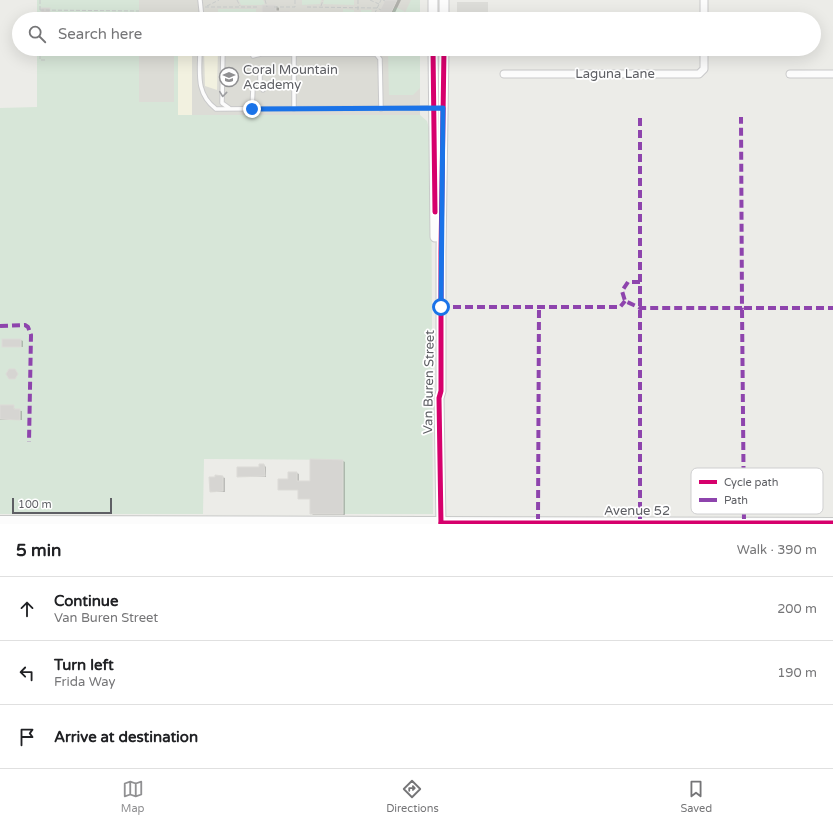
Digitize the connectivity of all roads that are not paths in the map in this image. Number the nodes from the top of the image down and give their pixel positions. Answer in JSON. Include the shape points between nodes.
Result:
{"nodes":[{"id":1,"x":200,"y":0,"type":"edge"},
{"id":2,"x":433,"y":0,"type":"edge"},
{"id":3,"x":444,"y":0,"type":"edge"},
{"id":4,"x":704,"y":0,"type":"edge"},
{"id":5,"x":201,"y":12,"type":"edge"},
{"id":6,"x":433,"y":12,"type":"edge"},
{"id":7,"x":444,"y":12,"type":"edge"},
{"id":8,"x":704,"y":12,"type":"edge"},
{"id":9,"x":200,"y":56,"type":"edge"},
{"id":10,"x":223,"y":56,"type":"edge"},
{"id":11,"x":294,"y":56,"type":"edge"},
{"id":12,"x":379,"y":56,"type":"edge"},
{"id":13,"x":433,"y":56,"type":"edge"},
{"id":14,"x":444,"y":56,"type":"edge"},
{"id":15,"x":704,"y":56,"type":"edge"},
{"id":16,"x":260,"y":71,"type":"dead end"},
{"id":17,"x":504,"y":74,"type":"dead end"},
{"id":18,"x":790,"y":74,"type":"dead end"},
{"id":19,"x":833,"y":74,"type":"edge"},
{"id":20,"x":253,"y":88,"type":"dead end"},
{"id":21,"x":263,"y":90,"type":"dead end"},
{"id":22,"x":431,"y":108,"type":"junction"},
{"id":23,"x":443,"y":108,"type":"junction"},
{"id":24,"x":229,"y":109,"type":"junction"},
{"id":25,"x":252,"y":109,"type":"junction"},
{"id":26,"x":294,"y":109,"type":"junction"},
{"id":27,"x":381,"y":109,"type":"junction"},
{"id":28,"x":439,"y":398,"type":"junction"},
{"id":29,"x":0,"y":521,"type":"edge"},
{"id":30,"x":441,"y":523,"type":"edge"},
{"id":31,"x":833,"y":523,"type":"edge"}],
"edges":[{"from":1,"to":5,"type":"lane"},
{"from":2,"to":6,"type":"street"},
{"from":3,"to":7,"type":"street"},
{"from":4,"to":8,"type":"street"},
{"from":9,"to":24,"type":"lane","via":[[200,85],[206,101],[216,109]]},
{"from":10,"to":24,"type":"lane","one_way":true,"via":[[221,96],[222,103]]},
{"from":11,"to":26,"type":"lane"},
{"from":12,"to":27,"type":"lane"},
{"from":13,"to":22,"type":"street","name":"Van Buren Street"},
{"from":14,"to":23,"type":"street","name":"Van Buren Street"},
{"from":15,"to":17,"type":"street","name":"Laguna Lane","via":[[704,69],[699,74]]},
{"from":16,"to":21,"type":"lane","via":[[260,84]]},
{"from":18,"to":19,"type":"street"},
{"from":20,"to":25,"type":"lane"},
{"from":22,"to":23,"type":"lane"},
{"from":22,"to":27,"type":"lane"},
{"from":22,"to":28,"type":"street","name":"Van Buren Street","via":[[436,382]]},
{"from":23,"to":28,"type":"street","name":"Van Buren Street"},
{"from":24,"to":25,"type":"lane"},
{"from":25,"to":26,"type":"lane"},
{"from":26,"to":27,"type":"lane"},
{"from":28,"to":30,"type":"street","name":"Van Buren Street"},
{"from":29,"to":30,"type":"main road","name":"Avenue 52"},
{"from":30,"to":31,"type":"main road","name":"Avenue 52"}]}
